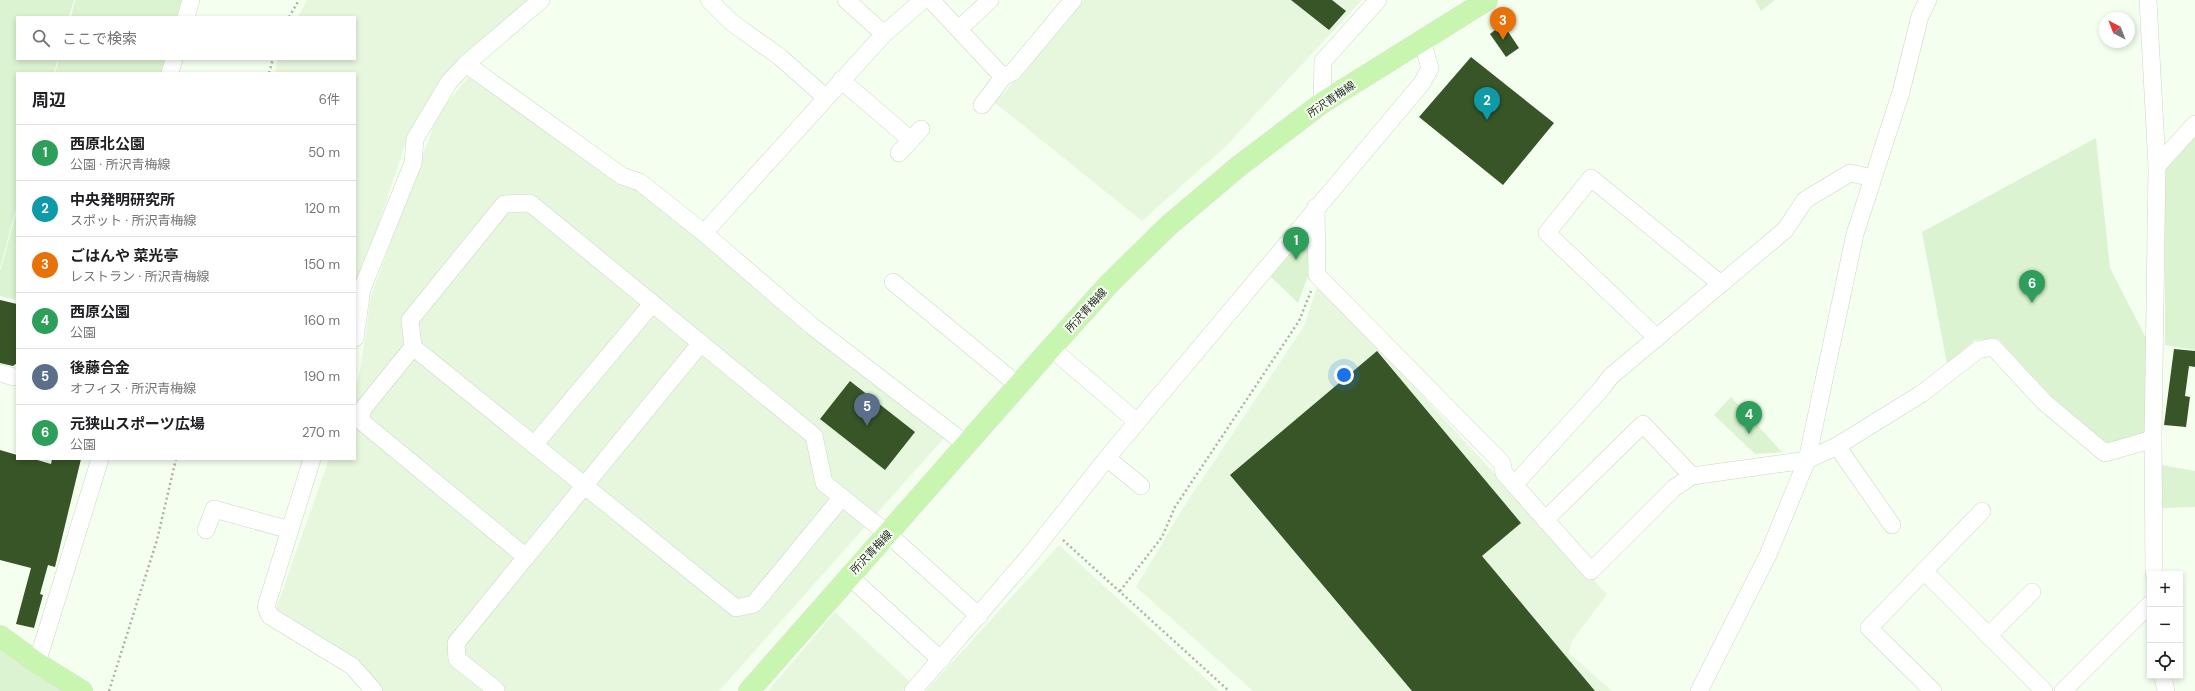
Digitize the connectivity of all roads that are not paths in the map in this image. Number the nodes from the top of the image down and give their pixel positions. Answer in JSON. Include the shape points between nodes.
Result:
{"nodes":[{"id":1,"x":191,"y":0,"type":"edge"},
{"id":2,"x":541,"y":0,"type":"edge"},
{"id":3,"x":709,"y":0,"type":"edge"},
{"id":4,"x":846,"y":0,"type":"edge"},
{"id":5,"x":922,"y":0,"type":"edge"},
{"id":6,"x":931,"y":0,"type":"edge"},
{"id":7,"x":990,"y":0,"type":"edge"},
{"id":8,"x":1073,"y":0,"type":"edge"},
{"id":9,"x":1378,"y":0,"type":"edge"},
{"id":10,"x":1487,"y":0,"type":"edge"},
{"id":11,"x":1928,"y":0,"type":"edge"},
{"id":12,"x":2148,"y":0,"type":"edge"},
{"id":13,"x":186,"y":16,"type":"edge"},
{"id":14,"x":959,"y":29,"type":"junction"},
{"id":15,"x":884,"y":34,"type":"junction"},
{"id":16,"x":1422,"y":41,"type":"junction"},
{"id":17,"x":174,"y":60,"type":"edge"},
{"id":18,"x":466,"y":64,"type":"junction"},
{"id":19,"x":170,"y":72,"type":"edge"},
{"id":20,"x":1003,"y":77,"type":"junction"},
{"id":21,"x":841,"y":80,"type":"junction"},
{"id":22,"x":825,"y":97,"type":"junction"},
{"id":23,"x":1322,"y":103,"type":"junction"},
{"id":24,"x":982,"y":105,"type":"dead end"},
{"id":25,"x":2195,"y":124,"type":"edge"},
{"id":26,"x":899,"y":153,"type":"dead end"},
{"id":27,"x":2157,"y":166,"type":"junction"},
{"id":28,"x":1873,"y":178,"type":"junction"},
{"id":29,"x":1316,"y":208,"type":"junction"},
{"id":30,"x":704,"y":233,"type":"junction"},
{"id":31,"x":893,"y":282,"type":"dead end"},
{"id":32,"x":1721,"y":284,"type":"junction"},
{"id":33,"x":652,"y":304,"type":"junction"},
{"id":34,"x":356,"y":331,"type":"edge"},
{"id":35,"x":1657,"y":338,"type":"junction"},
{"id":36,"x":701,"y":343,"type":"junction"},
{"id":37,"x":413,"y":347,"type":"junction"},
{"id":38,"x":1052,"y":348,"type":"junction"},
{"id":39,"x":1019,"y":386,"type":"junction"},
{"id":40,"x":1137,"y":422,"type":"junction"},
{"id":41,"x":2153,"y":439,"type":"junction"},
{"id":42,"x":534,"y":445,"type":"junction"},
{"id":43,"x":967,"y":445,"type":"junction"},
{"id":44,"x":1837,"y":446,"type":"junction"},
{"id":45,"x":1107,"y":458,"type":"junction"},
{"id":46,"x":100,"y":460,"type":"edge"},
{"id":47,"x":312,"y":460,"type":"edge"},
{"id":48,"x":1807,"y":460,"type":"junction"},
{"id":49,"x":1692,"y":476,"type":"junction"},
{"id":50,"x":585,"y":485,"type":"junction"},
{"id":51,"x":1514,"y":485,"type":"junction"},
{"id":52,"x":1141,"y":486,"type":"dead end"},
{"id":53,"x":842,"y":498,"type":"junction"},
{"id":54,"x":1982,"y":511,"type":"dead end"},
{"id":55,"x":1545,"y":520,"type":"junction"},
{"id":56,"x":1892,"y":525,"type":"dead end"},
{"id":57,"x":206,"y":530,"type":"dead end"},
{"id":58,"x":290,"y":530,"type":"junction"},
{"id":59,"x":888,"y":534,"type":"junction"},
{"id":60,"x":526,"y":557,"type":"junction"},
{"id":61,"x":1924,"y":571,"type":"junction"},
{"id":62,"x":2154,"y":571,"type":"edge"},
{"id":63,"x":849,"y":576,"type":"junction"},
{"id":64,"x":2032,"y":592,"type":"dead end"},
{"id":65,"x":2147,"y":607,"type":"edge"},
{"id":66,"x":979,"y":616,"type":"junction"},
{"id":67,"x":0,"y":636,"type":"edge"},
{"id":68,"x":1988,"y":636,"type":"junction"},
{"id":69,"x":941,"y":660,"type":"junction"},
{"id":70,"x":37,"y":663,"type":"junction"},
{"id":71,"x":2164,"y":679,"type":"edge"},
{"id":72,"x":496,"y":690,"type":"edge"},
{"id":73,"x":82,"y":691,"type":"edge"},
{"id":74,"x":374,"y":691,"type":"edge"},
{"id":75,"x":749,"y":691,"type":"edge"},
{"id":76,"x":914,"y":691,"type":"edge"},
{"id":77,"x":1699,"y":691,"type":"edge"},
{"id":78,"x":1933,"y":691,"type":"edge"},
{"id":79,"x":2044,"y":691,"type":"edge"},
{"id":80,"x":2063,"y":691,"type":"edge"},
{"id":81,"x":2166,"y":691,"type":"edge"}],
"edges":[{"from":1,"to":13,"type":"street"},
{"from":2,"to":18,"type":"street"},
{"from":3,"to":22,"type":"street","via":[[731,22],[780,57]]},
{"from":4,"to":15,"type":"street"},
{"from":5,"to":15,"type":"street"},
{"from":6,"to":14,"type":"street"},
{"from":7,"to":14,"type":"street"},
{"from":8,"to":20,"type":"street","via":[[1013,72]]},
{"from":9,"to":23,"type":"street","via":[[1323,61]]},
{"from":10,"to":16,"type":"main road","name":"所沢青梅線"},
{"from":11,"to":28,"type":"street","via":[[1920,16],[1902,92]]},
{"from":12,"to":27,"type":"street"},
{"from":14,"to":20,"type":"street"},
{"from":15,"to":21,"type":"street"},
{"from":16,"to":23,"type":"main road","name":"所沢青梅線"},
{"from":16,"to":29,"type":"street","via":[[1430,68],[1422,83]]},
{"from":17,"to":19,"type":"street"},
{"from":18,"to":30,"type":"street","via":[[622,176],[640,182]]},
{"from":18,"to":34,"type":"street","via":[[449,82],[415,139],[413,163],[362,289]]},
{"from":20,"to":24,"type":"street"},
{"from":21,"to":22,"type":"street"},
{"from":21,"to":26,"type":"street","via":[[916,134]]},
{"from":22,"to":30,"type":"street"},
{"from":23,"to":38,"type":"main road","name":"所沢青梅線","via":[[1239,166],[1168,226],[1110,283]]},
{"from":25,"to":27,"type":"street"},
{"from":27,"to":41,"type":"street"},
{"from":28,"to":32,"type":"street","via":[[1850,173],[1805,200],[1785,230]]},
{"from":28,"to":48,"type":"street","via":[[1855,234]]},
{"from":29,"to":40,"type":"street"},
{"from":29,"to":51,"type":"street","via":[[1317,275],[1502,463],[1504,473]]},
{"from":30,"to":43,"type":"street","via":[[812,326]]},
{"from":31,"to":39,"type":"street"},
{"from":32,"to":35,"type":"street"},
{"from":32,"to":35,"type":"street","via":[[1591,178],[1548,233]]},
{"from":33,"to":36,"type":"street"},
{"from":33,"to":37,"type":"street","via":[[530,204],[504,204],[410,320]]},
{"from":33,"to":42,"type":"street"},
{"from":35,"to":51,"type":"street","via":[[1610,377],[1604,387]]},
{"from":36,"to":50,"type":"street"},
{"from":36,"to":53,"type":"street","via":[[814,436],[824,483]]},
{"from":37,"to":42,"type":"street"},
{"from":37,"to":60,"type":"street","via":[[362,410],[361,421]]},
{"from":38,"to":39,"type":"main road","name":"所沢青梅線"},
{"from":38,"to":40,"type":"street"},
{"from":39,"to":43,"type":"main road","name":"所沢青梅線"},
{"from":40,"to":45,"type":"street"},
{"from":41,"to":44,"type":"street","via":[[2105,453],[2044,402],[1993,347],[1978,350],[1921,394]]},
{"from":41,"to":62,"type":"street"},
{"from":42,"to":50,"type":"street"},
{"from":43,"to":59,"type":"main road","name":"所沢青梅線"},
{"from":44,"to":48,"type":"street"},
{"from":44,"to":56,"type":"street"},
{"from":45,"to":52,"type":"street"},
{"from":45,"to":66,"type":"street"},
{"from":46,"to":70,"type":"street"},
{"from":47,"to":58,"type":"street"},
{"from":48,"to":49,"type":"street"},
{"from":48,"to":77,"type":"street","via":[[1768,555]]},
{"from":49,"to":55,"type":"street","via":[[1674,488],[1590,571]]},
{"from":49,"to":55,"type":"street","via":[[1643,424]]},
{"from":50,"to":53,"type":"street","via":[[736,608],[754,604]]},
{"from":50,"to":60,"type":"street"},
{"from":51,"to":55,"type":"street"},
{"from":53,"to":59,"type":"street"},
{"from":54,"to":61,"type":"street"},
{"from":57,"to":58,"type":"street","via":[[214,509]]},
{"from":58,"to":74,"type":"street","via":[[266,607],[270,616],[352,666]]},
{"from":59,"to":63,"type":"main road","name":"所沢青梅線"},
{"from":59,"to":66,"type":"street"},
{"from":60,"to":72,"type":"street","via":[[456,643],[457,659]]},
{"from":61,"to":68,"type":"street"},
{"from":61,"to":78,"type":"street","via":[[1869,628]]},
{"from":63,"to":69,"type":"street"},
{"from":63,"to":75,"type":"main road","name":"所沢青梅線"},
{"from":64,"to":68,"type":"street"},
{"from":65,"to":80,"type":"street"},
{"from":66,"to":69,"type":"street"},
{"from":67,"to":70,"type":"main road"},
{"from":68,"to":79,"type":"street"},
{"from":69,"to":76,"type":"street"},
{"from":70,"to":73,"type":"main road"},
{"from":71,"to":81,"type":"street"}]}
